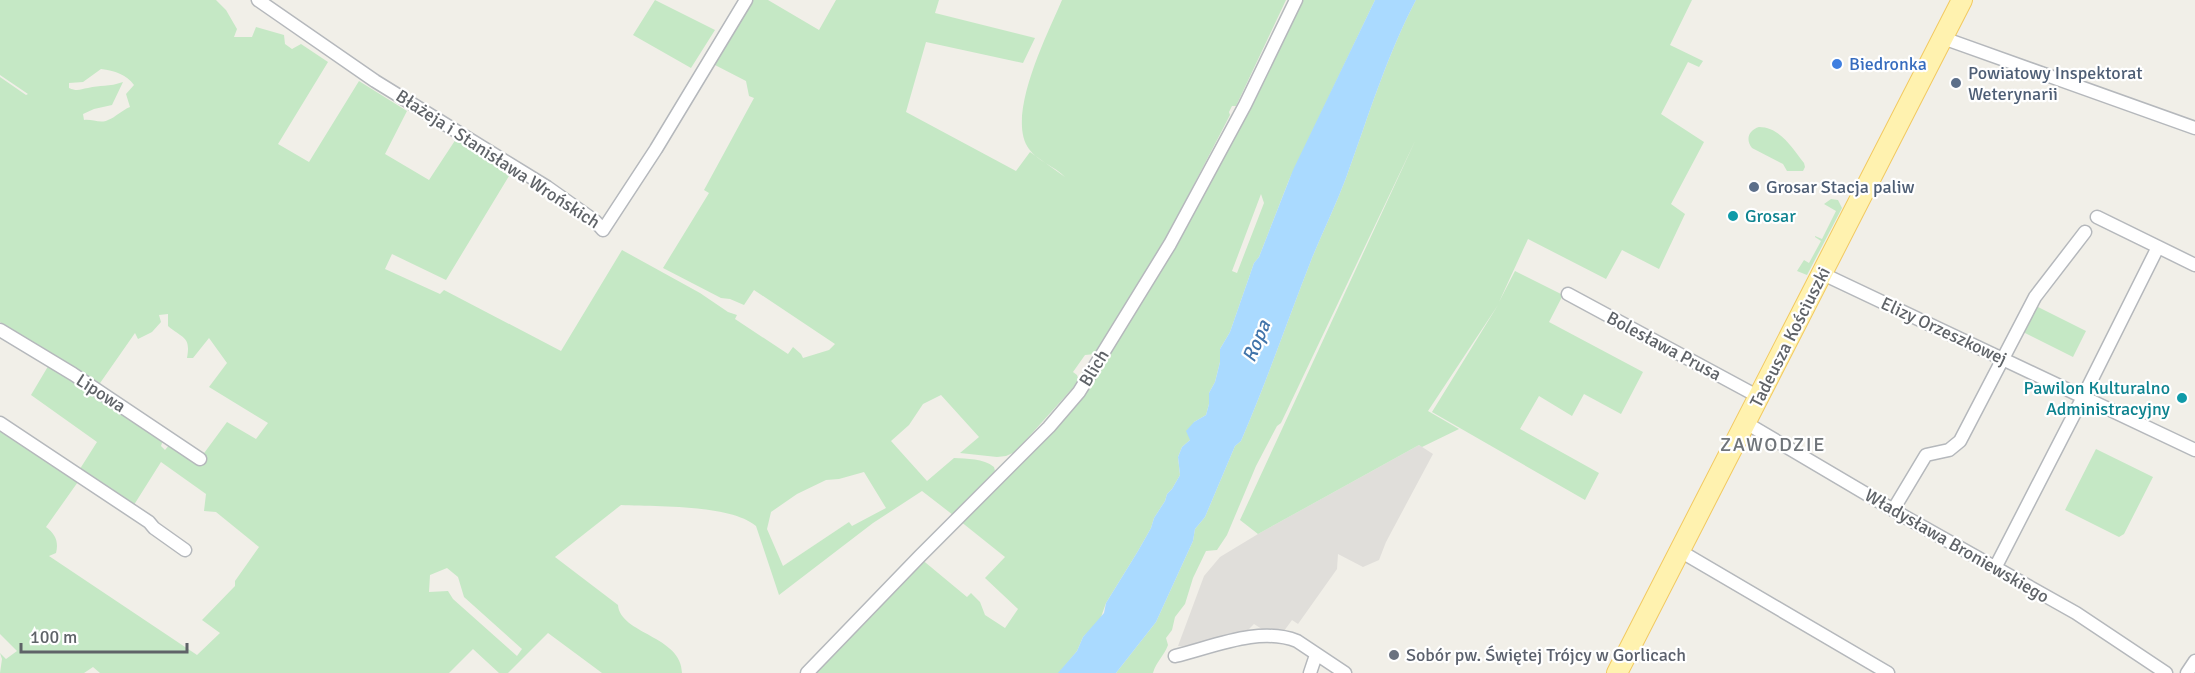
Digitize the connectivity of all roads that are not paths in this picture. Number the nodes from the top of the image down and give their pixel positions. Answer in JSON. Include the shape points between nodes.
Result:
{"nodes":[{"id":1,"x":258,"y":0,"type":"edge"},
{"id":2,"x":746,"y":0,"type":"edge"},
{"id":3,"x":1296,"y":0,"type":"edge"},
{"id":4,"x":1959,"y":1,"type":"edge"},
{"id":5,"x":1942,"y":38,"type":"junction"},
{"id":6,"x":2195,"y":128,"type":"edge"},
{"id":7,"x":2097,"y":217,"type":"dead end"},
{"id":8,"x":2085,"y":232,"type":"dead end"},
{"id":9,"x":2158,"y":247,"type":"junction"},
{"id":10,"x":2195,"y":266,"type":"edge"},
{"id":11,"x":1823,"y":274,"type":"junction"},
{"id":12,"x":1568,"y":294,"type":"dead end"},
{"id":13,"x":0,"y":330,"type":"edge"},
{"id":14,"x":2002,"y":359,"type":"junction"},
{"id":15,"x":1759,"y":397,"type":"junction"},
{"id":16,"x":2084,"y":397,"type":"junction"},
{"id":17,"x":0,"y":423,"type":"edge"},
{"id":18,"x":1746,"y":423,"type":"junction"},
{"id":19,"x":2195,"y":450,"type":"edge"},
{"id":20,"x":200,"y":459,"type":"dead end"},
{"id":21,"x":1893,"y":510,"type":"junction"},
{"id":22,"x":185,"y":550,"type":"dead end"},
{"id":23,"x":1680,"y":551,"type":"junction"},
{"id":24,"x":1995,"y":568,"type":"junction"},
{"id":25,"x":1316,"y":655,"type":"junction"},
{"id":26,"x":1175,"y":656,"type":"dead end"},
{"id":27,"x":2195,"y":661,"type":"edge"},
{"id":28,"x":807,"y":673,"type":"edge"},
{"id":29,"x":1310,"y":673,"type":"edge"},
{"id":30,"x":1345,"y":673,"type":"edge"},
{"id":31,"x":1617,"y":673,"type":"edge"},
{"id":32,"x":1888,"y":673,"type":"edge"},
{"id":33,"x":2166,"y":673,"type":"edge"},
{"id":34,"x":2187,"y":673,"type":"edge"}],
"edges":[{"from":1,"to":2,"type":"street","name":"Błażeja i Stanisława Wrońskich","via":[[375,81],[547,187],[603,230]]},
{"from":3,"to":28,"type":"street","name":"Blich","via":[[1170,244],[1079,392]]},
{"from":4,"to":5,"type":"main road","name":"Tadeusza Kościuszki"},
{"from":5,"to":6,"type":"street"},
{"from":5,"to":11,"type":"main road","name":"Tadeusza Kościuszki"},
{"from":7,"to":9,"type":"street"},
{"from":8,"to":14,"type":"street","via":[[2035,297]]},
{"from":9,"to":10,"type":"street"},
{"from":9,"to":16,"type":"street"},
{"from":11,"to":14,"type":"street","name":"Elizy Orzeszkowej"},
{"from":11,"to":15,"type":"main road","name":"Tadeusza Kościuszki"},
{"from":12,"to":15,"type":"street","name":"Bolesława Prusa"},
{"from":13,"to":20,"type":"street","name":"Lipowa"},
{"from":14,"to":16,"type":"street","name":"Elizy Orzeszkowej"},
{"from":14,"to":21,"type":"street","via":[[1960,441],[1949,450],[1926,454]]},
{"from":15,"to":18,"type":"main road","name":"Tadeusza Kościuszki"},
{"from":16,"to":19,"type":"street","name":"Elizy Orzeszkowej"},
{"from":16,"to":24,"type":"street"},
{"from":17,"to":22,"type":"street"},
{"from":18,"to":21,"type":"street","name":"Władysława Broniewskiego"},
{"from":18,"to":23,"type":"main road","name":"Tadeusza Kościuszki"},
{"from":21,"to":24,"type":"street","name":"Władysława Broniewskiego"},
{"from":23,"to":31,"type":"main road","name":"Tadeusza Kościuszki"},
{"from":23,"to":32,"type":"street"},
{"from":24,"to":33,"type":"street","name":"Władysława Broniewskiego","via":[[2076,613]]},
{"from":25,"to":26,"type":"street","via":[[1297,641],[1270,636],[1242,638]]},
{"from":25,"to":29,"type":"street"},
{"from":25,"to":30,"type":"street"},
{"from":27,"to":34,"type":"street"}]}
